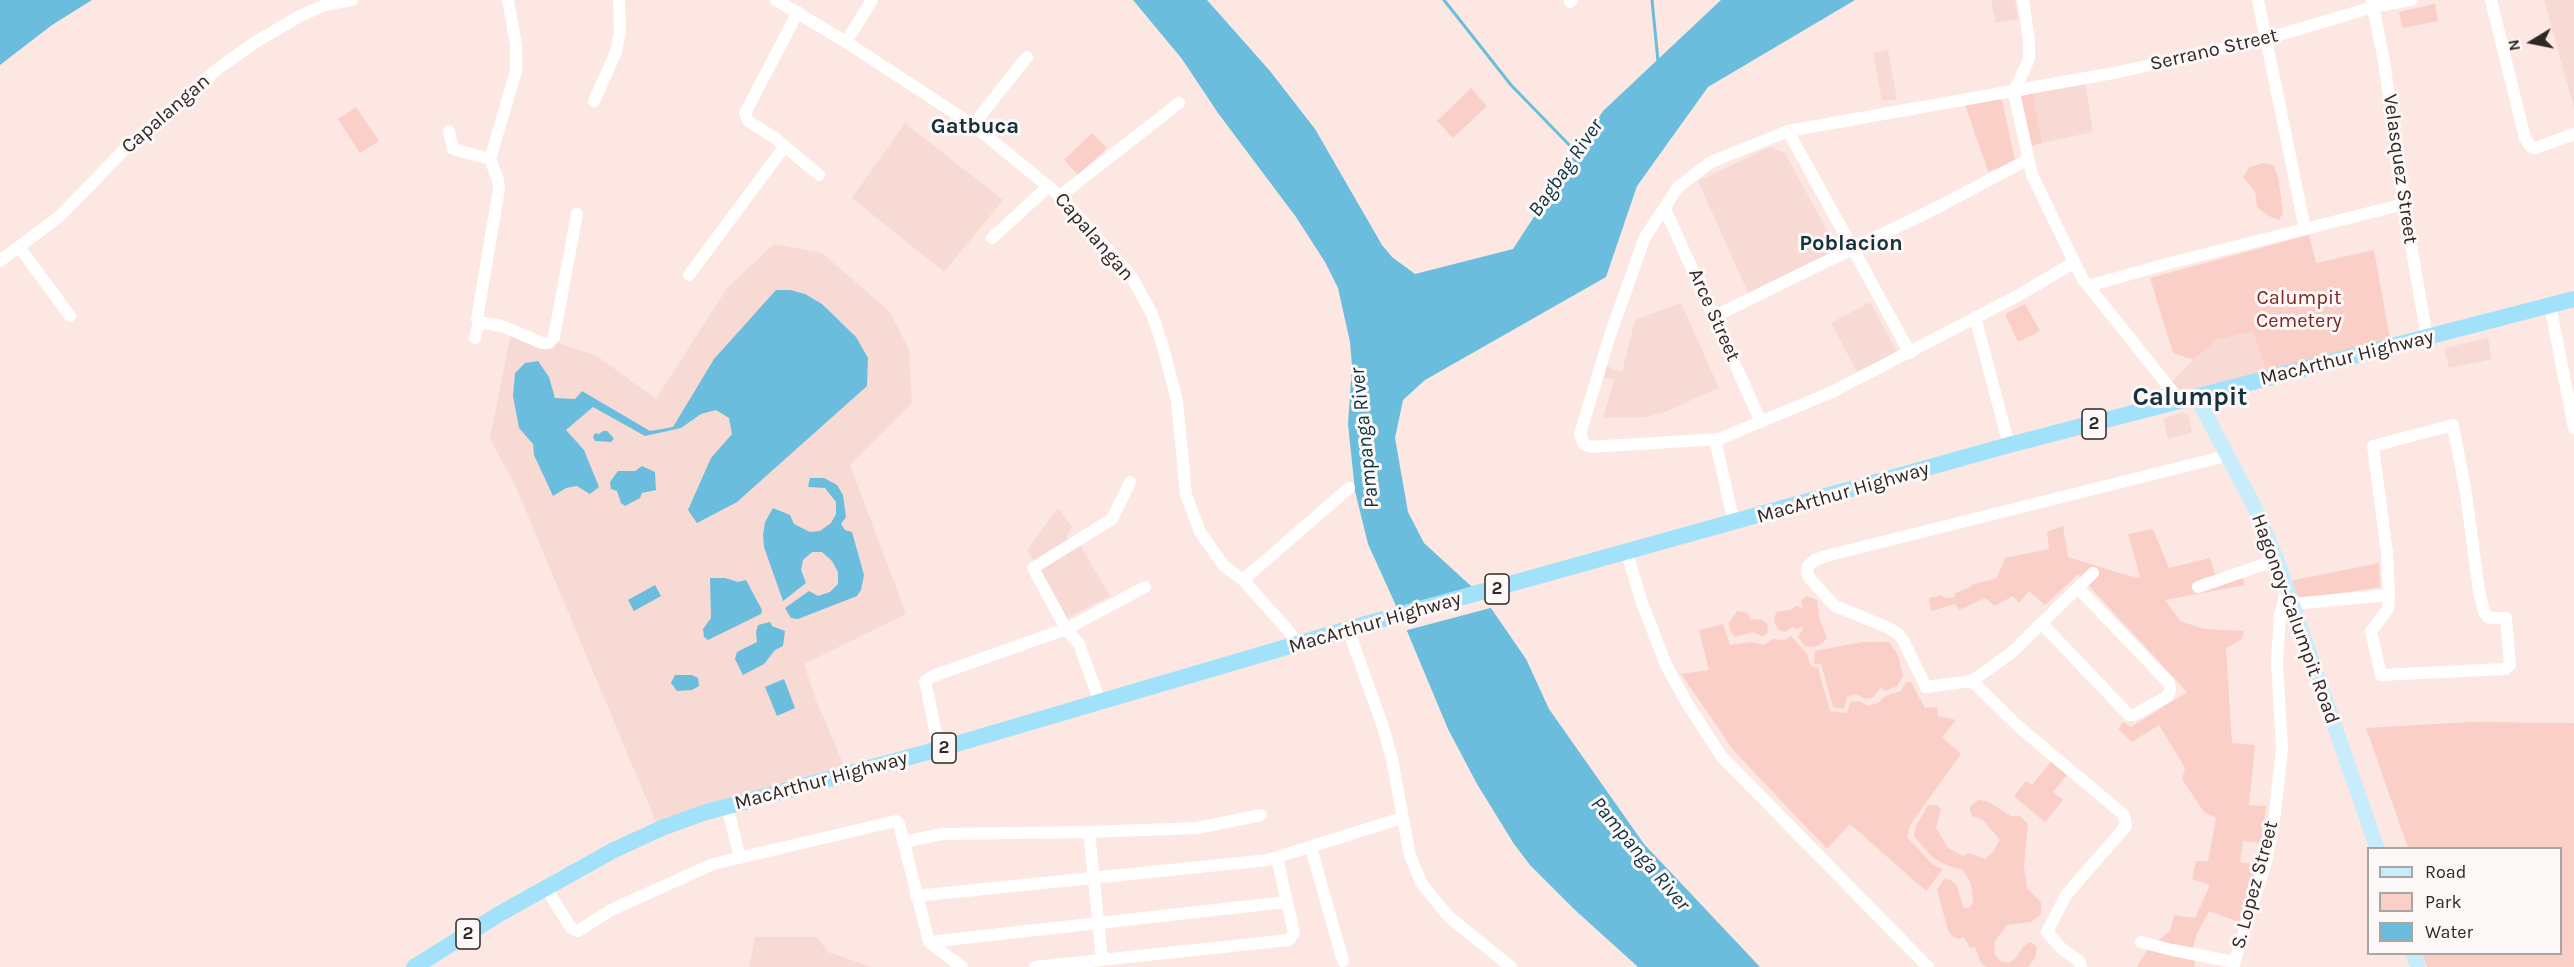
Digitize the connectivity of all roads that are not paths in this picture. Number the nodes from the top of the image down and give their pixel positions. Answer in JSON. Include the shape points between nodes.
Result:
{"nodes":[{"id":1,"x":352,"y":0,"type":"edge"},
{"id":2,"x":508,"y":0,"type":"edge"},
{"id":3,"x":619,"y":0,"type":"edge"},
{"id":4,"x":776,"y":0,"type":"edge"},
{"id":5,"x":872,"y":0,"type":"edge"},
{"id":6,"x":2023,"y":0,"type":"edge"},
{"id":7,"x":2258,"y":0,"type":"edge"},
{"id":8,"x":2411,"y":0,"type":"edge"},
{"id":9,"x":2491,"y":0,"type":"edge"},
{"id":10,"x":2373,"y":4,"type":"edge"},
{"id":11,"x":798,"y":12,"type":"junction"},
{"id":12,"x":2266,"y":39,"type":"junction"},
{"id":13,"x":846,"y":42,"type":"junction"},
{"id":14,"x":1027,"y":57,"type":"dead end"},
{"id":15,"x":2015,"y":89,"type":"junction"},
{"id":16,"x":594,"y":101,"type":"dead end"},
{"id":17,"x":1179,"y":104,"type":"dead end"},
{"id":18,"x":974,"y":125,"type":"junction"},
{"id":19,"x":449,"y":131,"type":"dead end"},
{"id":20,"x":1788,"y":131,"type":"junction"},
{"id":21,"x":2574,"y":134,"type":"edge"},
{"id":22,"x":785,"y":146,"type":"junction"},
{"id":23,"x":490,"y":159,"type":"junction"},
{"id":24,"x":2027,"y":160,"type":"junction"},
{"id":25,"x":819,"y":175,"type":"dead end"},
{"id":26,"x":1049,"y":186,"type":"junction"},
{"id":27,"x":1060,"y":196,"type":"junction"},
{"id":28,"x":2404,"y":204,"type":"junction"},
{"id":29,"x":1665,"y":209,"type":"junction"},
{"id":30,"x":577,"y":214,"type":"dead end"},
{"id":31,"x":2305,"y":229,"type":"junction"},
{"id":32,"x":992,"y":238,"type":"dead end"},
{"id":33,"x":19,"y":247,"type":"junction"},
{"id":34,"x":1852,"y":248,"type":"junction"},
{"id":35,"x":0,"y":261,"type":"edge"},
{"id":36,"x":2073,"y":263,"type":"junction"},
{"id":37,"x":689,"y":275,"type":"dead end"},
{"id":38,"x":2088,"y":286,"type":"junction"},
{"id":39,"x":2574,"y":299,"type":"edge"},
{"id":40,"x":2550,"y":305,"type":"junction"},
{"id":41,"x":70,"y":316,"type":"dead end"},
{"id":42,"x":1715,"y":316,"type":"junction"},
{"id":43,"x":1975,"y":317,"type":"junction"},
{"id":44,"x":478,"y":322,"type":"junction"},
{"id":45,"x":2427,"y":338,"type":"junction"},
{"id":46,"x":475,"y":339,"type":"dead end"},
{"id":47,"x":1910,"y":352,"type":"junction"},
{"id":48,"x":2188,"y":399,"type":"junction"},
{"id":49,"x":1761,"y":422,"type":"junction"},
{"id":50,"x":2574,"y":428,"type":"edge"},
{"id":51,"x":1715,"y":439,"type":"junction"},
{"id":52,"x":2009,"y":446,"type":"junction"},
{"id":53,"x":2226,"y":456,"type":"junction"},
{"id":54,"x":1130,"y":482,"type":"dead end"},
{"id":55,"x":1349,"y":488,"type":"dead end"},
{"id":56,"x":1734,"y":523,"type":"junction"},
{"id":57,"x":1622,"y":555,"type":"junction"},
{"id":58,"x":2277,"y":560,"type":"junction"},
{"id":59,"x":2093,"y":573,"type":"dead end"},
{"id":60,"x":1243,"y":580,"type":"junction"},
{"id":61,"x":1145,"y":587,"type":"dead end"},
{"id":62,"x":2198,"y":587,"type":"dead end"},
{"id":63,"x":2287,"y":588,"type":"junction"},
{"id":64,"x":2079,"y":589,"type":"junction"},
{"id":65,"x":2389,"y":595,"type":"junction"},
{"id":66,"x":2292,"y":604,"type":"junction"},
{"id":67,"x":2042,"y":624,"type":"junction"},
{"id":68,"x":1066,"y":629,"type":"junction"},
{"id":69,"x":1348,"y":630,"type":"junction"},
{"id":70,"x":1299,"y":645,"type":"junction"},
{"id":71,"x":1972,"y":681,"type":"junction"},
{"id":72,"x":1100,"y":702,"type":"junction"},
{"id":73,"x":939,"y":749,"type":"junction"},
{"id":74,"x":727,"y":806,"type":"junction"},
{"id":75,"x":1261,"y":815,"type":"dead end"},
{"id":76,"x":1402,"y":818,"type":"junction"},
{"id":77,"x":1089,"y":832,"type":"junction"},
{"id":78,"x":903,"y":842,"type":"junction"},
{"id":79,"x":2376,"y":847,"type":"edge"},
{"id":80,"x":1311,"y":848,"type":"junction"},
{"id":81,"x":740,"y":858,"type":"junction"},
{"id":82,"x":1276,"y":858,"type":"junction"},
{"id":83,"x":1093,"y":878,"type":"junction"},
{"id":84,"x":546,"y":888,"type":"junction"},
{"id":85,"x":916,"y":896,"type":"junction"},
{"id":86,"x":1286,"y":902,"type":"junction"},
{"id":87,"x":1097,"y":922,"type":"junction"},
{"id":88,"x":929,"y":942,"type":"junction"},
{"id":89,"x":2141,"y":942,"type":"dead end"},
{"id":90,"x":1102,"y":960,"type":"junction"},
{"id":91,"x":1343,"y":961,"type":"dead end"},
{"id":92,"x":2234,"y":964,"type":"edge"},
{"id":93,"x":414,"y":967,"type":"edge"},
{"id":94,"x":962,"y":967,"type":"edge"},
{"id":95,"x":1035,"y":967,"type":"edge"},
{"id":96,"x":1511,"y":967,"type":"edge"},
{"id":97,"x":1928,"y":967,"type":"edge"},
{"id":98,"x":2081,"y":967,"type":"edge"}],
"edges":[{"from":1,"to":33,"type":"street","name":"Capalangan","via":[[325,5],[300,16],[220,67],[125,149],[60,216]]},
{"from":2,"to":23,"type":"street","via":[[516,71]]},
{"from":3,"to":16,"type":"street","via":[[616,52]]},
{"from":4,"to":11,"type":"street","name":"Capalangan"},
{"from":5,"to":13,"type":"street"},
{"from":6,"to":15,"type":"street","via":[[2029,59]]},
{"from":7,"to":12,"type":"street"},
{"from":8,"to":10,"type":"street","name":"Serrano Street"},
{"from":9,"to":21,"type":"street","via":[[2525,138],[2536,148]]},
{"from":10,"to":12,"type":"street","name":"Serrano Street"},
{"from":10,"to":28,"type":"street","name":"Velasquez Street"},
{"from":11,"to":13,"type":"street","name":"Capalangan"},
{"from":11,"to":22,"type":"street","via":[[745,113],[748,121]]},
{"from":12,"to":15,"type":"street","name":"Serrano Street","via":[[2119,72]]},
{"from":12,"to":31,"type":"street"},
{"from":13,"to":18,"type":"street","name":"Capalangan"},
{"from":14,"to":18,"type":"street"},
{"from":15,"to":20,"type":"street","name":"Serrano Street"},
{"from":15,"to":24,"type":"street"},
{"from":17,"to":27,"type":"street"},
{"from":18,"to":26,"type":"street","name":"Capalangan"},
{"from":19,"to":23,"type":"street","via":[[453,149]]},
{"from":20,"to":29,"type":"street","name":"Serrano Street","via":[[1711,162],[1678,187]]},
{"from":20,"to":34,"type":"street"},
{"from":22,"to":25,"type":"street"},
{"from":22,"to":37,"type":"street"},
{"from":23,"to":44,"type":"street","via":[[499,189]]},
{"from":24,"to":34,"type":"street"},
{"from":24,"to":36,"type":"street"},
{"from":26,"to":27,"type":"street","name":"Capalangan"},
{"from":26,"to":32,"type":"street"},
{"from":27,"to":60,"type":"street","name":"Capalangan","via":[[1131,276],[1151,312],[1177,401],[1186,495],[1200,532],[1224,566]]},
{"from":28,"to":31,"type":"street"},
{"from":28,"to":45,"type":"street","name":"Velasquez Street"},
{"from":29,"to":42,"type":"street","name":"Arce Street"},
{"from":29,"to":51,"type":"street","name":"Serrano Street","via":[[1645,237],[1580,434],[1590,447]]},
{"from":30,"to":44,"type":"street","via":[[554,337],[549,343]]},
{"from":31,"to":38,"type":"street"},
{"from":33,"to":35,"type":"street","name":"Capalangan"},
{"from":33,"to":41,"type":"street"},
{"from":34,"to":42,"type":"street"},
{"from":34,"to":47,"type":"street"},
{"from":36,"to":38,"type":"street"},
{"from":36,"to":43,"type":"street"},
{"from":38,"to":48,"type":"street"},
{"from":39,"to":40,"type":"highway","name":"MacArthur Highway","number":"2"},
{"from":40,"to":45,"type":"highway","name":"MacArthur Highway","number":"2"},
{"from":40,"to":50,"type":"street"},
{"from":42,"to":49,"type":"street","name":"Arce Street"},
{"from":43,"to":47,"type":"street"},
{"from":43,"to":52,"type":"street"},
{"from":44,"to":46,"type":"street"},
{"from":45,"to":48,"type":"highway","name":"MacArthur Highway","number":"2"},
{"from":47,"to":49,"type":"street","via":[[1832,392]]},
{"from":48,"to":52,"type":"highway","name":"MacArthur Highway","number":"2"},
{"from":48,"to":53,"type":"main road","name":"Hagonoy-Calumpit Road"},
{"from":49,"to":51,"type":"street"},
{"from":51,"to":56,"type":"street"},
{"from":52,"to":56,"type":"highway","name":"MacArthur Highway","number":"2"},
{"from":53,"to":58,"type":"main road","name":"Hagonoy-Calumpit Road","via":[[2254,506]]},
{"from":53,"to":71,"type":"street","via":[[1837,553],[1808,566],[1810,579],[1835,606],[1898,634],[1926,687]]},
{"from":54,"to":68,"type":"street","via":[[1112,519],[1033,568]]},
{"from":55,"to":60,"type":"street"},
{"from":56,"to":57,"type":"highway","name":"MacArthur Highway","number":"2"},
{"from":57,"to":69,"type":"highway","name":"MacArthur Highway","number":"2"},
{"from":57,"to":97,"type":"street","via":[[1666,666],[1722,757]]},
{"from":58,"to":62,"type":"street"},
{"from":58,"to":63,"type":"main road","name":"Hagonoy-Calumpit Road"},
{"from":59,"to":64,"type":"street"},
{"from":60,"to":70,"type":"street","name":"Capalangan"},
{"from":61,"to":68,"type":"street"},
{"from":63,"to":66,"type":"main road","name":"Hagonoy-Calumpit Road"},
{"from":63,"to":92,"type":"street","name":"S. Lopez Street","via":[[2280,615],[2277,662],[2282,749],[2274,821],[2266,862]]},
{"from":64,"to":67,"type":"street"},
{"from":64,"to":67,"type":"street","via":[[2169,683],[2168,696],[2129,715]]},
{"from":65,"to":65,"type":"street","via":[[2373,446],[2453,425],[2479,591],[2488,618],[2506,618],[2510,665],[2505,669],[2381,675],[2371,631],[2388,609]]},
{"from":65,"to":66,"type":"street"},
{"from":66,"to":79,"type":"main road","name":"Hagonoy-Calumpit Road"},
{"from":67,"to":71,"type":"street"},
{"from":68,"to":72,"type":"street","via":[[1079,644]]},
{"from":68,"to":73,"type":"street","via":[[925,681]]},
{"from":69,"to":70,"type":"highway","name":"MacArthur Highway","number":"2"},
{"from":69,"to":76,"type":"street","via":[[1386,738]]},
{"from":70,"to":72,"type":"highway","name":"MacArthur Highway","number":"2"},
{"from":71,"to":98,"type":"street","via":[[2019,727],[2124,815],[2126,826],[2066,895],[2047,932]]},
{"from":72,"to":73,"type":"highway","name":"MacArthur Highway","number":"2"},
{"from":73,"to":74,"type":"highway","name":"MacArthur Highway","number":"2"},
{"from":74,"to":81,"type":"street"},
{"from":74,"to":84,"type":"highway","name":"MacArthur Highway","number":"2","via":[[656,830]]},
{"from":75,"to":77,"type":"street","via":[[1197,828]]},
{"from":76,"to":80,"type":"street"},
{"from":76,"to":96,"type":"street","via":[[1410,856],[1422,884],[1449,917]]},
{"from":77,"to":78,"type":"street","via":[[942,834]]},
{"from":77,"to":83,"type":"street"},
{"from":78,"to":81,"type":"street","via":[[896,821]]},
{"from":78,"to":85,"type":"street"},
{"from":80,"to":82,"type":"street"},
{"from":80,"to":91,"type":"street"},
{"from":81,"to":84,"type":"street","via":[[713,864],[663,885],[575,932]]},
{"from":82,"to":83,"type":"street"},
{"from":82,"to":86,"type":"street"},
{"from":83,"to":85,"type":"street"},
{"from":83,"to":87,"type":"street"},
{"from":84,"to":93,"type":"highway","name":"MacArthur Highway","number":"2"},
{"from":85,"to":88,"type":"street"},
{"from":86,"to":87,"type":"street"},
{"from":86,"to":90,"type":"street","via":[[1294,933],[1289,940]]},
{"from":87,"to":88,"type":"street"},
{"from":87,"to":90,"type":"street"},
{"from":88,"to":94,"type":"street"},
{"from":89,"to":92,"type":"street"},
{"from":90,"to":95,"type":"street"}]}
